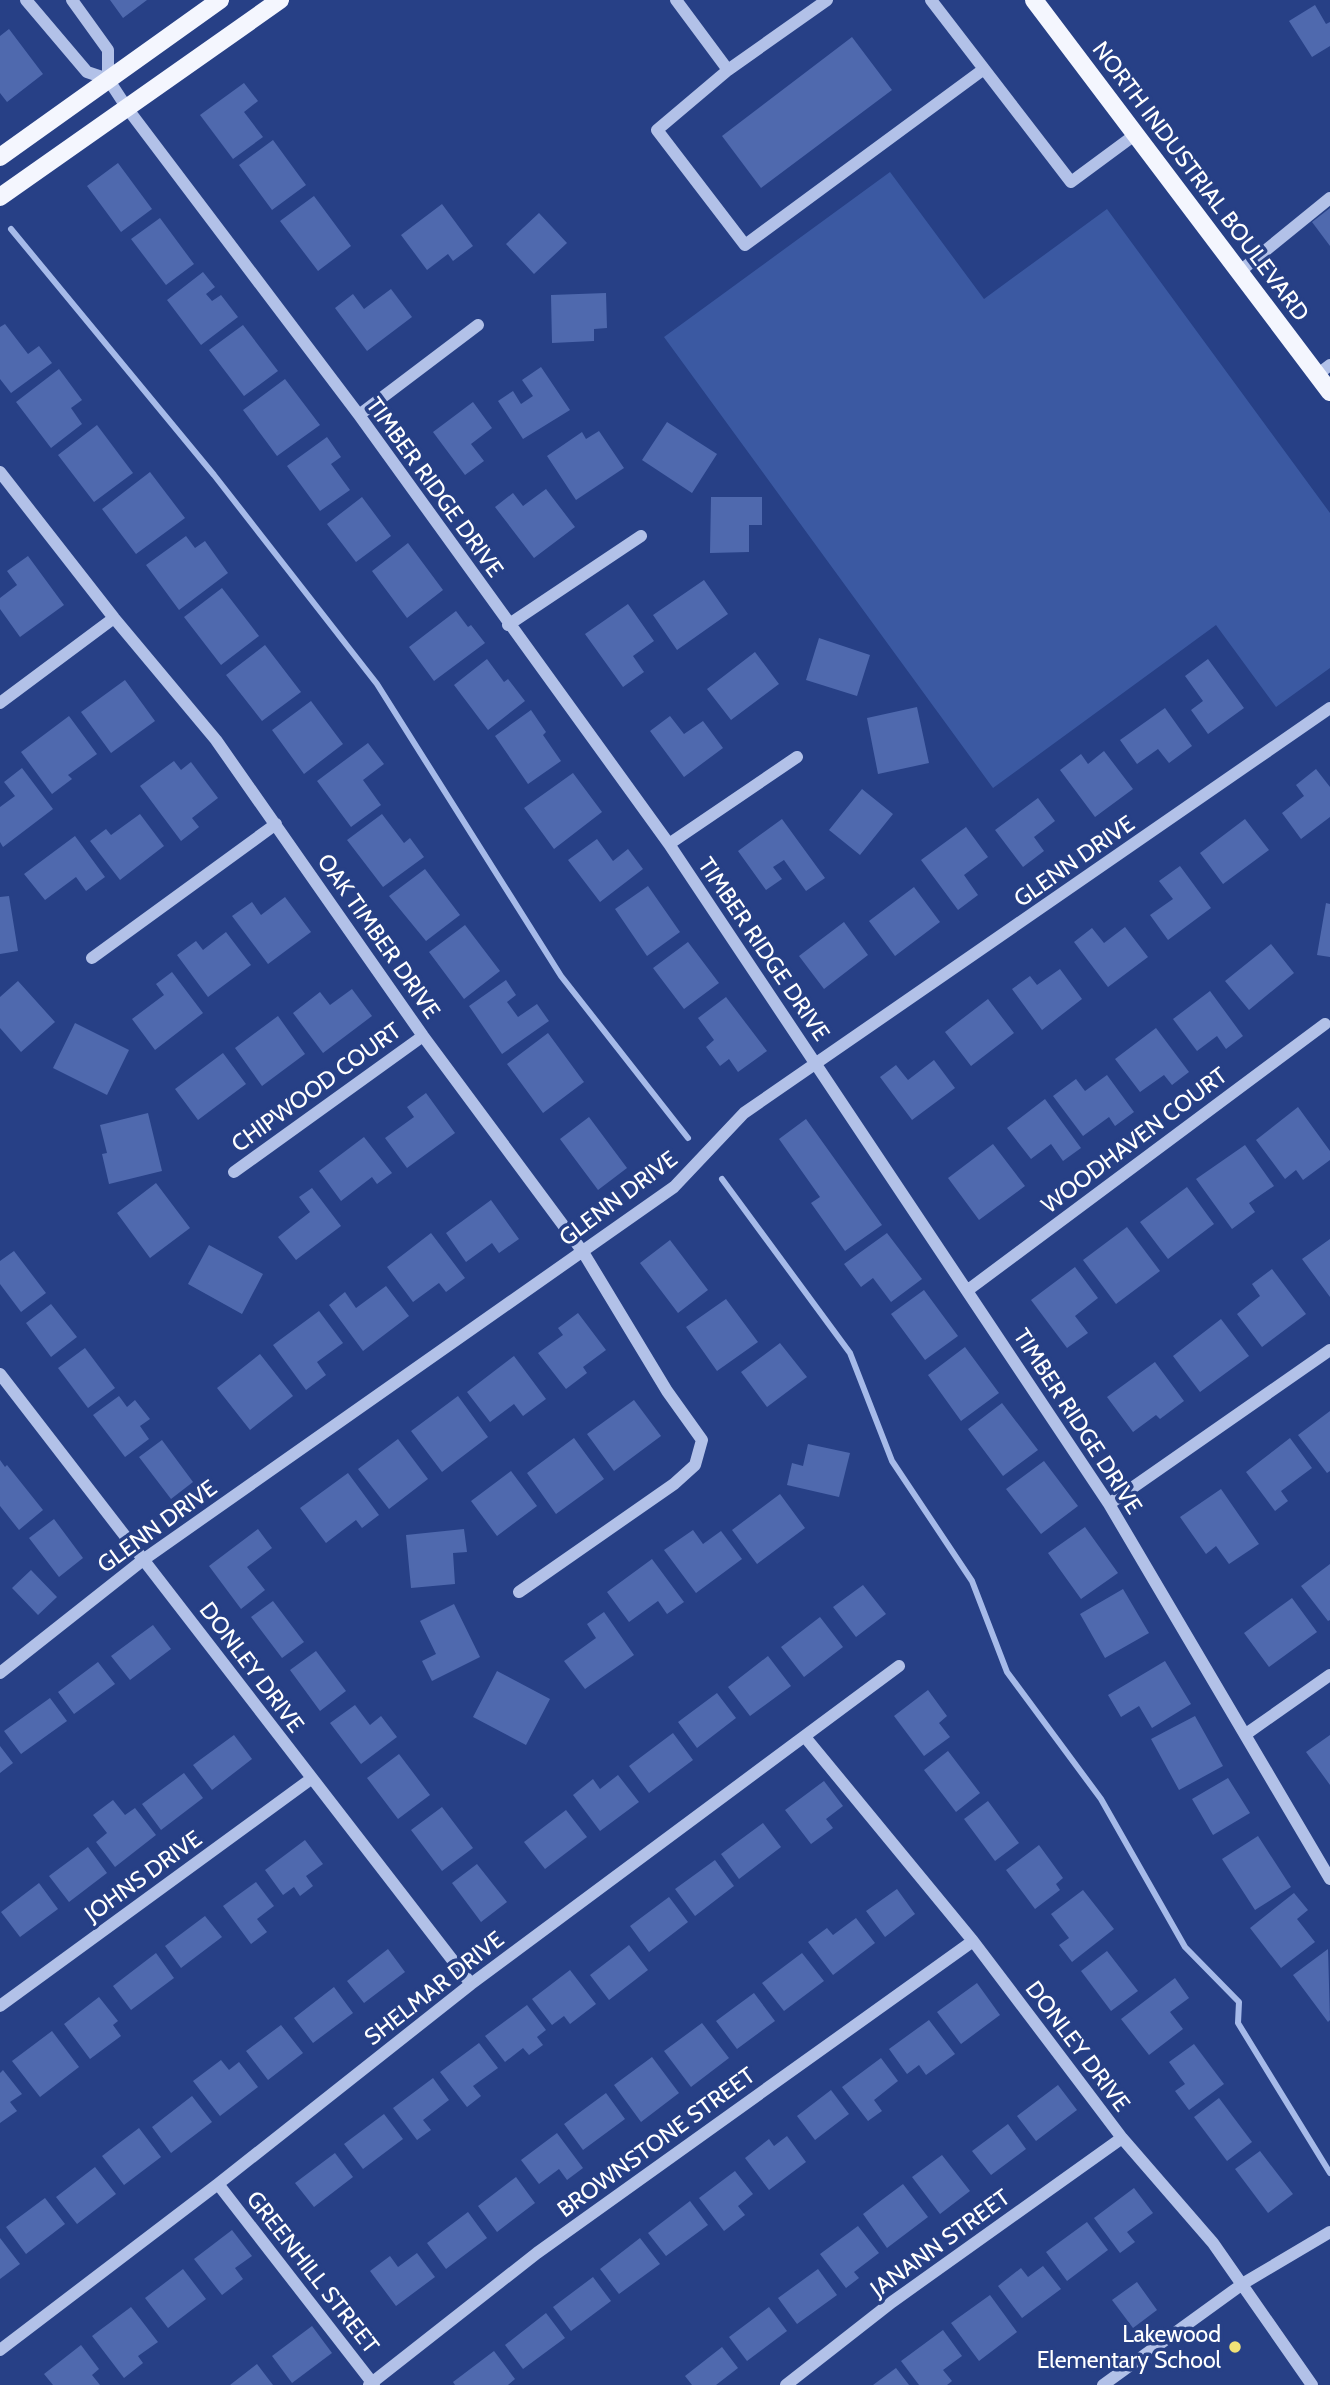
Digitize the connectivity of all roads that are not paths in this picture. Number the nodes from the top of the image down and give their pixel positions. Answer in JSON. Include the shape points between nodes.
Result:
{"nodes":[{"id":1,"x":26,"y":0,"type":"edge"},
{"id":2,"x":72,"y":0,"type":"edge"},
{"id":3,"x":220,"y":0,"type":"edge"},
{"id":4,"x":280,"y":0,"type":"edge"},
{"id":5,"x":676,"y":0,"type":"edge"},
{"id":6,"x":827,"y":0,"type":"edge"},
{"id":7,"x":931,"y":0,"type":"edge"},
{"id":8,"x":1034,"y":0,"type":"edge"},
{"id":9,"x":984,"y":68,"type":"junction"},
{"id":10,"x":728,"y":70,"type":"junction"},
{"id":11,"x":108,"y":79,"type":"junction"},
{"id":12,"x":127,"y":108,"type":"junction"},
{"id":13,"x":1136,"y":134,"type":"junction"},
{"id":14,"x":0,"y":157,"type":"edge"},
{"id":15,"x":0,"y":197,"type":"edge"},
{"id":16,"x":1330,"y":198,"type":"edge"},
{"id":17,"x":1240,"y":272,"type":"junction"},
{"id":18,"x":478,"y":325,"type":"dead end"},
{"id":19,"x":1324,"y":370,"type":"edge"},
{"id":20,"x":1330,"y":392,"type":"edge"},
{"id":21,"x":359,"y":415,"type":"junction"},
{"id":22,"x":0,"y":472,"type":"edge"},
{"id":23,"x":641,"y":536,"type":"dead end"},
{"id":24,"x":114,"y":618,"type":"junction"},
{"id":25,"x":508,"y":625,"type":"junction"},
{"id":26,"x":0,"y":703,"type":"edge"},
{"id":27,"x":1330,"y":708,"type":"edge"},
{"id":28,"x":797,"y":757,"type":"dead end"},
{"id":29,"x":276,"y":824,"type":"junction"},
{"id":30,"x":669,"y":844,"type":"junction"},
{"id":31,"x":92,"y":958,"type":"dead end"},
{"id":32,"x":1325,"y":1024,"type":"dead end"},
{"id":33,"x":423,"y":1036,"type":"junction"},
{"id":34,"x":816,"y":1066,"type":"junction"},
{"id":35,"x":234,"y":1172,"type":"dead end"},
{"id":36,"x":583,"y":1252,"type":"junction"},
{"id":37,"x":968,"y":1290,"type":"junction"},
{"id":38,"x":1330,"y":1350,"type":"edge"},
{"id":39,"x":0,"y":1374,"type":"edge"},
{"id":40,"x":1109,"y":1504,"type":"junction"},
{"id":41,"x":144,"y":1560,"type":"junction"},
{"id":42,"x":519,"y":1592,"type":"dead end"},
{"id":43,"x":899,"y":1666,"type":"dead end"},
{"id":44,"x":0,"y":1673,"type":"edge"},
{"id":45,"x":1330,"y":1675,"type":"edge"},
{"id":46,"x":1246,"y":1734,"type":"junction"},
{"id":47,"x":804,"y":1737,"type":"junction"},
{"id":48,"x":311,"y":1779,"type":"junction"},
{"id":49,"x":1330,"y":1879,"type":"edge"},
{"id":50,"x":973,"y":1941,"type":"junction"},
{"id":51,"x":471,"y":1984,"type":"junction"},
{"id":52,"x":0,"y":2006,"type":"edge"},
{"id":53,"x":1122,"y":2138,"type":"junction"},
{"id":54,"x":218,"y":2184,"type":"junction"},
{"id":55,"x":1330,"y":2232,"type":"edge"},
{"id":56,"x":1244,"y":2283,"type":"junction"},
{"id":57,"x":0,"y":2350,"type":"edge"},
{"id":58,"x":372,"y":2384,"type":"edge"},
{"id":59,"x":786,"y":2385,"type":"edge"},
{"id":60,"x":1103,"y":2385,"type":"edge"},
{"id":61,"x":1312,"y":2385,"type":"edge"}],
"edges":[{"from":1,"to":11,"type":"street","via":[[87,72]]},
{"from":2,"to":11,"type":"street","via":[[108,50]]},
{"from":3,"to":11,"type":"main road"},
{"from":4,"to":12,"type":"main road"},
{"from":5,"to":10,"type":"street"},
{"from":6,"to":10,"type":"street"},
{"from":7,"to":9,"type":"street"},
{"from":8,"to":13,"type":"main road","name":"NORTH INDUSTRIAL BOULEVARD"},
{"from":9,"to":10,"type":"street","via":[[745,245],[657,130]]},
{"from":9,"to":13,"type":"street","via":[[1071,182]]},
{"from":11,"to":12,"type":"street","name":"TIMBER RIDGE DRIVE"},
{"from":11,"to":14,"type":"main road"},
{"from":12,"to":15,"type":"main road"},
{"from":12,"to":21,"type":"street","name":"TIMBER RIDGE DRIVE"},
{"from":13,"to":17,"type":"main road","name":"NORTH INDUSTRIAL BOULEVARD"},
{"from":16,"to":17,"type":"street"},
{"from":17,"to":19,"type":"main road","name":"NORTH INDUSTRIAL BOULEVARD"},
{"from":18,"to":21,"type":"street"},
{"from":19,"to":20,"type":"main road","name":"NORTH INDUSTRIAL BOULEVARD"},
{"from":21,"to":25,"type":"street","name":"TIMBER RIDGE DRIVE"},
{"from":22,"to":24,"type":"street","name":"OAK TIMBER DRIVE"},
{"from":23,"to":25,"type":"street"},
{"from":24,"to":26,"type":"street"},
{"from":24,"to":29,"type":"street","name":"OAK TIMBER DRIVE","via":[[216,740]]},
{"from":25,"to":30,"type":"street","name":"TIMBER RIDGE DRIVE"},
{"from":27,"to":34,"type":"street","name":"GLENN DRIVE"},
{"from":28,"to":30,"type":"street"},
{"from":29,"to":31,"type":"street"},
{"from":29,"to":33,"type":"street","name":"OAK TIMBER DRIVE"},
{"from":30,"to":34,"type":"street","name":"TIMBER RIDGE DRIVE"},
{"from":32,"to":37,"type":"street","name":"WOODHAVEN COURT"},
{"from":33,"to":35,"type":"street","name":"CHIPWOOD COURT"},
{"from":33,"to":36,"type":"street","name":"OAK TIMBER DRIVE"},
{"from":34,"to":36,"type":"street","name":"GLENN DRIVE","via":[[744,1114],[674,1187]]},
{"from":34,"to":37,"type":"street","name":"TIMBER RIDGE DRIVE"},
{"from":36,"to":41,"type":"street","name":"GLENN DRIVE"},
{"from":36,"to":42,"type":"street","name":"OAK TIMBER DRIVE","via":[[702,1440],[695,1465],[674,1483]]},
{"from":37,"to":40,"type":"street","name":"TIMBER RIDGE DRIVE"},
{"from":38,"to":40,"type":"street"},
{"from":39,"to":41,"type":"street","name":"DONLEY DRIVE"},
{"from":40,"to":46,"type":"street","name":"TIMBER RIDGE DRIVE"},
{"from":41,"to":44,"type":"street","name":"GLENN DRIVE"},
{"from":41,"to":48,"type":"street","name":"DONLEY DRIVE"},
{"from":43,"to":47,"type":"street","name":"SHELMAR DRIVE"},
{"from":45,"to":46,"type":"street"},
{"from":46,"to":49,"type":"street","name":"TIMBER RIDGE DRIVE"},
{"from":47,"to":50,"type":"street","name":"DONLEY DRIVE"},
{"from":47,"to":51,"type":"street","name":"SHELMAR DRIVE"},
{"from":48,"to":51,"type":"street","name":"DONLEY DRIVE"},
{"from":48,"to":52,"type":"street","name":"JOHNS DRIVE"},
{"from":50,"to":53,"type":"street","name":"DONLEY DRIVE"},
{"from":50,"to":58,"type":"street","name":"BROWNSTONE STREET","via":[[537,2253]]},
{"from":51,"to":54,"type":"street","name":"SHELMAR DRIVE"},
{"from":53,"to":56,"type":"street","name":"DONLEY DRIVE"},
{"from":53,"to":59,"type":"street","name":"JANANN STREET","via":[[892,2302]]},
{"from":54,"to":57,"type":"street","name":"SHELMAR DRIVE"},
{"from":54,"to":58,"type":"street","name":"GREENHILL STREET"},
{"from":55,"to":56,"type":"street"},
{"from":56,"to":60,"type":"street"},
{"from":56,"to":61,"type":"street","name":"DONLEY DRIVE"}]}
